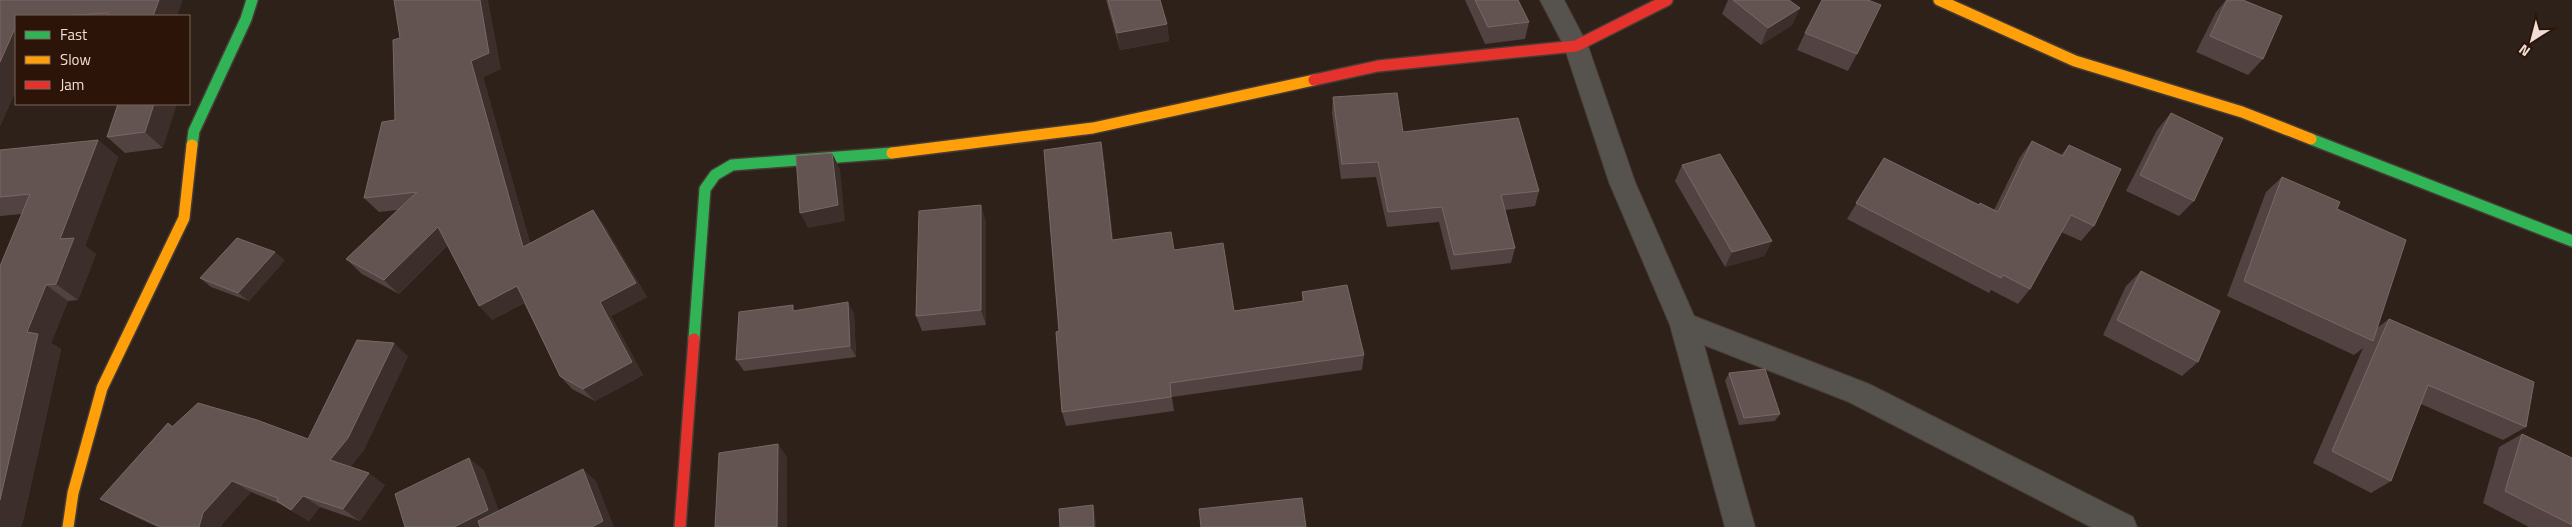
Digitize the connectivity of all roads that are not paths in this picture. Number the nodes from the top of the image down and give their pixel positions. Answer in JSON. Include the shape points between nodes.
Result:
{"nodes":[{"id":1,"x":252,"y":0,"type":"edge"},
{"id":2,"x":1552,"y":0,"type":"edge"},
{"id":3,"x":1667,"y":0,"type":"edge"},
{"id":4,"x":1939,"y":0,"type":"edge"},
{"id":5,"x":1576,"y":46,"type":"junction"},
{"id":6,"x":2572,"y":241,"type":"edge"},
{"id":7,"x":1684,"y":325,"type":"junction"},
{"id":8,"x":68,"y":527,"type":"edge"},
{"id":9,"x":680,"y":527,"type":"edge"},
{"id":10,"x":1740,"y":527,"type":"edge"},
{"id":11,"x":2122,"y":527,"type":"edge"}],
"edges":[{"from":1,"to":8,"type":"street","via":[[194,131],[184,218],[102,388],[73,493]]},
{"from":2,"to":5,"type":"street"},
{"from":3,"to":5,"type":"street"},
{"from":4,"to":6,"type":"street","via":[[2075,61],[2242,112]]},
{"from":5,"to":7,"type":"street","via":[[1622,182]]},
{"from":5,"to":9,"type":"street","via":[[1378,66],[1093,128],[914,151],[732,165],[715,174],[705,189]]},
{"from":7,"to":10,"type":"street"},
{"from":7,"to":11,"type":"street","via":[[1860,393]]}]}
